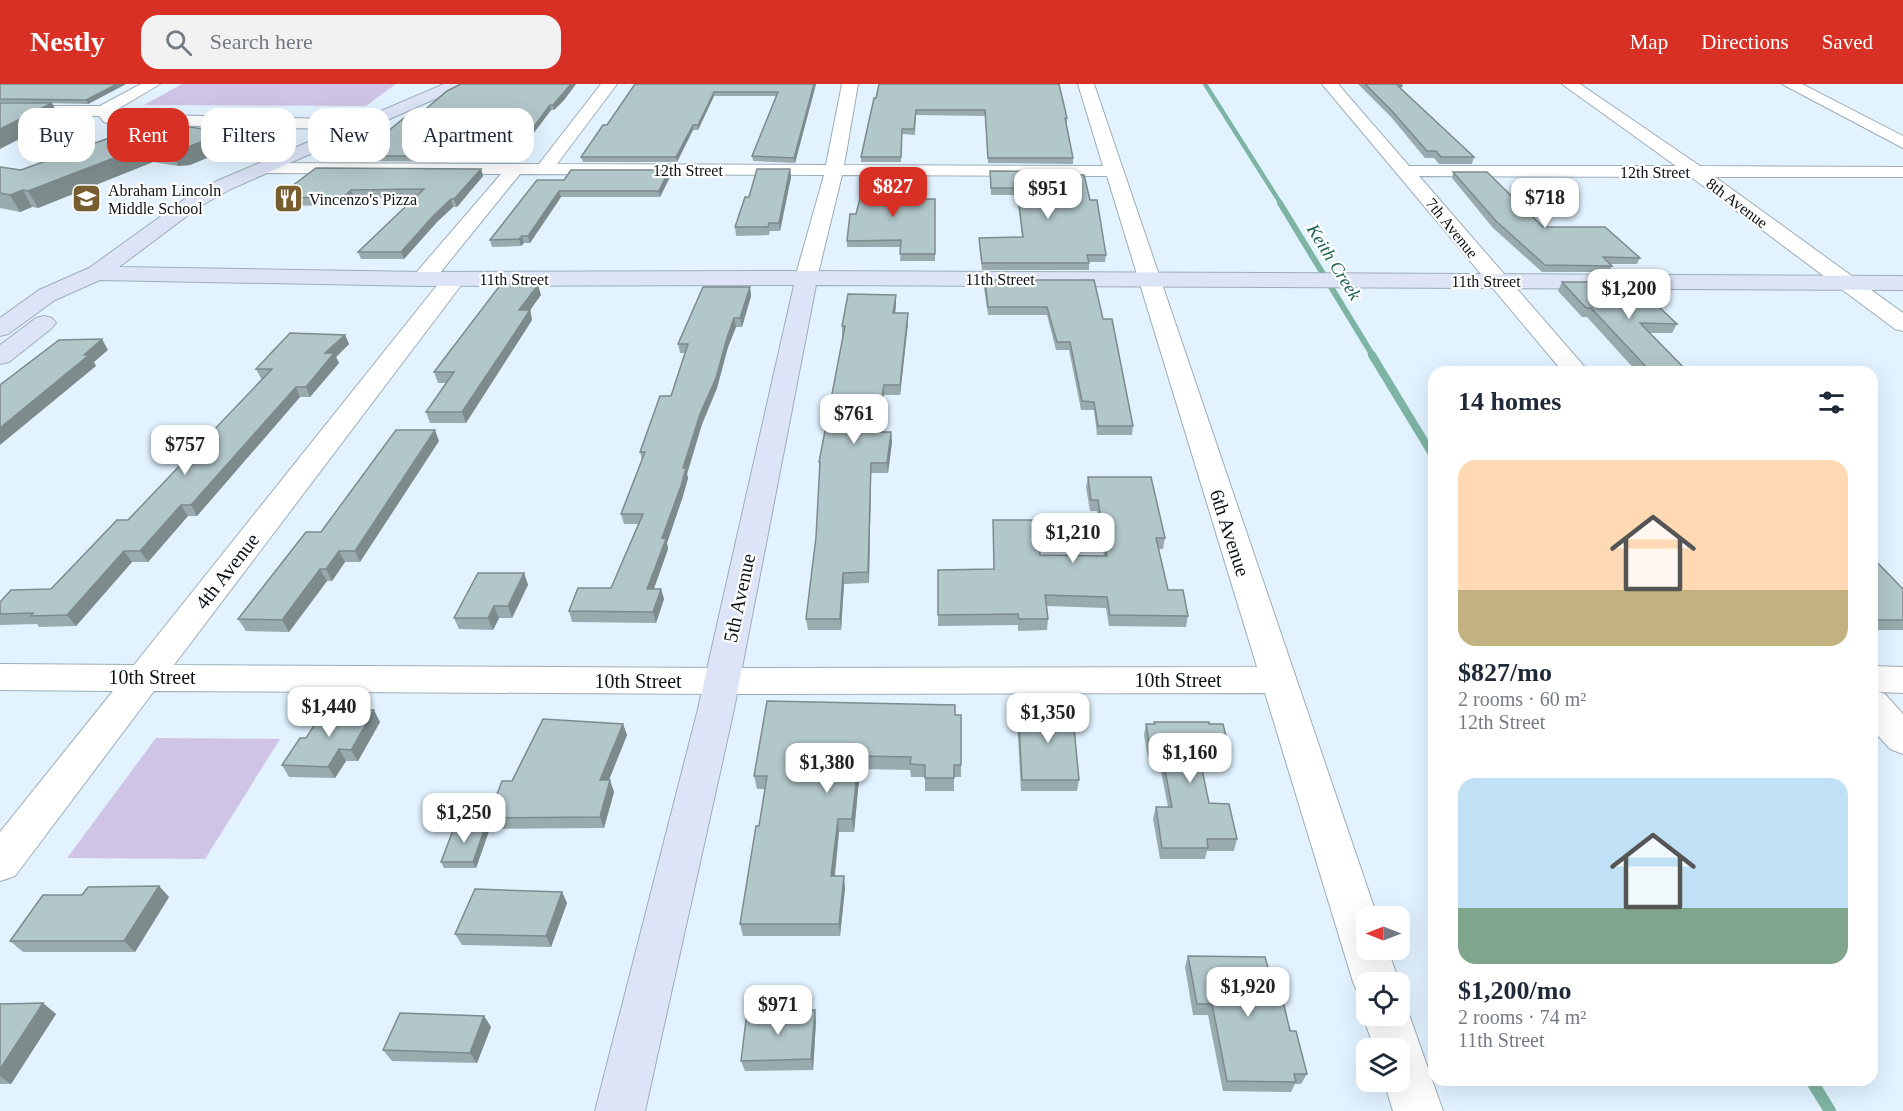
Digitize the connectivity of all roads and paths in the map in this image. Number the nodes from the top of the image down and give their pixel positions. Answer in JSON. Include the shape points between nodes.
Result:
{"nodes":[{"id":1,"x":152,"y":84,"type":"edge"},
{"id":2,"x":457,"y":84,"type":"edge"},
{"id":3,"x":609,"y":84,"type":"edge"},
{"id":4,"x":850,"y":84,"type":"edge"},
{"id":5,"x":1086,"y":84,"type":"edge"},
{"id":6,"x":1330,"y":84,"type":"edge"},
{"id":7,"x":1570,"y":84,"type":"edge"},
{"id":8,"x":1790,"y":84,"type":"edge"},
{"id":9,"x":0,"y":111,"type":"edge"},
{"id":10,"x":103,"y":111,"type":"junction"},
{"id":11,"x":308,"y":123,"type":"edge"},
{"id":12,"x":1903,"y":142,"type":"edge"},
{"id":13,"x":264,"y":168,"type":"junction"},
{"id":14,"x":544,"y":169,"type":"junction"},
{"id":15,"x":515,"y":170,"type":"junction"},
{"id":16,"x":834,"y":171,"type":"junction"},
{"id":17,"x":1113,"y":171,"type":"junction"},
{"id":18,"x":1406,"y":171,"type":"junction"},
{"id":19,"x":1695,"y":172,"type":"junction"},
{"id":20,"x":1903,"y":172,"type":"edge"},
{"id":21,"x":97,"y":273,"type":"junction"},
{"id":22,"x":806,"y":278,"type":"junction"},
{"id":23,"x":439,"y":279,"type":"junction"},
{"id":24,"x":1150,"y":280,"type":"junction"},
{"id":25,"x":1495,"y":282,"type":"junction"},
{"id":26,"x":1843,"y":282,"type":"junction"},
{"id":27,"x":1903,"y":282,"type":"edge"},
{"id":28,"x":1903,"y":324,"type":"edge"},
{"id":29,"x":0,"y":329,"type":"edge"},
{"id":30,"x":0,"y":357,"type":"edge"},
{"id":31,"x":1571,"y":366,"type":"edge"},
{"id":32,"x":144,"y":676,"type":"junction"},
{"id":33,"x":0,"y":677,"type":"edge"},
{"id":34,"x":1878,"y":679,"type":"edge"},
{"id":35,"x":1277,"y":680,"type":"junction"},
{"id":36,"x":1903,"y":680,"type":"edge"},
{"id":37,"x":722,"y":681,"type":"junction"},
{"id":38,"x":1878,"y":711,"type":"edge"},
{"id":39,"x":1903,"y":740,"type":"edge"},
{"id":40,"x":0,"y":863,"type":"edge"},
{"id":41,"x":1373,"y":972,"type":"edge"},
{"id":42,"x":1410,"y":1085,"type":"edge"},
{"id":43,"x":620,"y":1111,"type":"edge"},
{"id":44,"x":1418,"y":1111,"type":"edge"}],
"edges":[{"from":1,"to":10,"type":"street"},
{"from":2,"to":13,"type":"main road"},
{"from":3,"to":14,"type":"street"},
{"from":4,"to":16,"type":"street","name":"5th Avenue"},
{"from":5,"to":17,"type":"street","name":"6th Avenue"},
{"from":6,"to":18,"type":"street","name":"7th Avenue"},
{"from":7,"to":19,"type":"street","name":"8th Avenue"},
{"from":8,"to":12,"type":"street"},
{"from":9,"to":10,"type":"street"},
{"from":10,"to":11,"type":"street","via":[[110,119]]},
{"from":13,"to":15,"type":"street","name":"12th Street"},
{"from":13,"to":21,"type":"main road","via":[[192,203]]},
{"from":14,"to":15,"type":"street","name":"12th Street"},
{"from":14,"to":16,"type":"street","name":"12th Street"},
{"from":15,"to":23,"type":"street","name":"4th Avenue"},
{"from":16,"to":17,"type":"street","name":"12th Street"},
{"from":16,"to":22,"type":"street","name":"5th Avenue"},
{"from":17,"to":24,"type":"street","name":"6th Avenue"},
{"from":18,"to":19,"type":"street","name":"12th Street"},
{"from":18,"to":25,"type":"street","name":"7th Avenue"},
{"from":19,"to":20,"type":"street","name":"12th Street"},
{"from":19,"to":26,"type":"street","name":"8th Avenue"},
{"from":21,"to":23,"type":"main road","name":"11th Street"},
{"from":21,"to":29,"type":"main road","via":[[46,295]]},
{"from":21,"to":30,"type":"main road","via":[[83,294]]},
{"from":22,"to":23,"type":"main road","name":"11th Street"},
{"from":22,"to":24,"type":"main road","name":"11th Street"},
{"from":22,"to":37,"type":"main road","name":"5th Avenue"},
{"from":23,"to":32,"type":"street","name":"4th Avenue"},
{"from":24,"to":25,"type":"main road","name":"11th Street"},
{"from":24,"to":35,"type":"street","name":"6th Avenue"},
{"from":25,"to":26,"type":"main road","name":"11th Street"},
{"from":25,"to":31,"type":"street","name":"7th Avenue"},
{"from":26,"to":27,"type":"main road","name":"11th Street"},
{"from":26,"to":28,"type":"street","name":"8th Avenue"},
{"from":32,"to":33,"type":"street","name":"10th Street"},
{"from":32,"to":37,"type":"street","name":"10th Street"},
{"from":32,"to":40,"type":"street","name":"4th Avenue"},
{"from":34,"to":36,"type":"street"},
{"from":35,"to":37,"type":"street","name":"10th Street"},
{"from":35,"to":41,"type":"street","name":"6th Avenue"},
{"from":37,"to":43,"type":"main road","name":"5th Avenue"},
{"from":38,"to":39,"type":"street"},
{"from":42,"to":44,"type":"street"}]}
